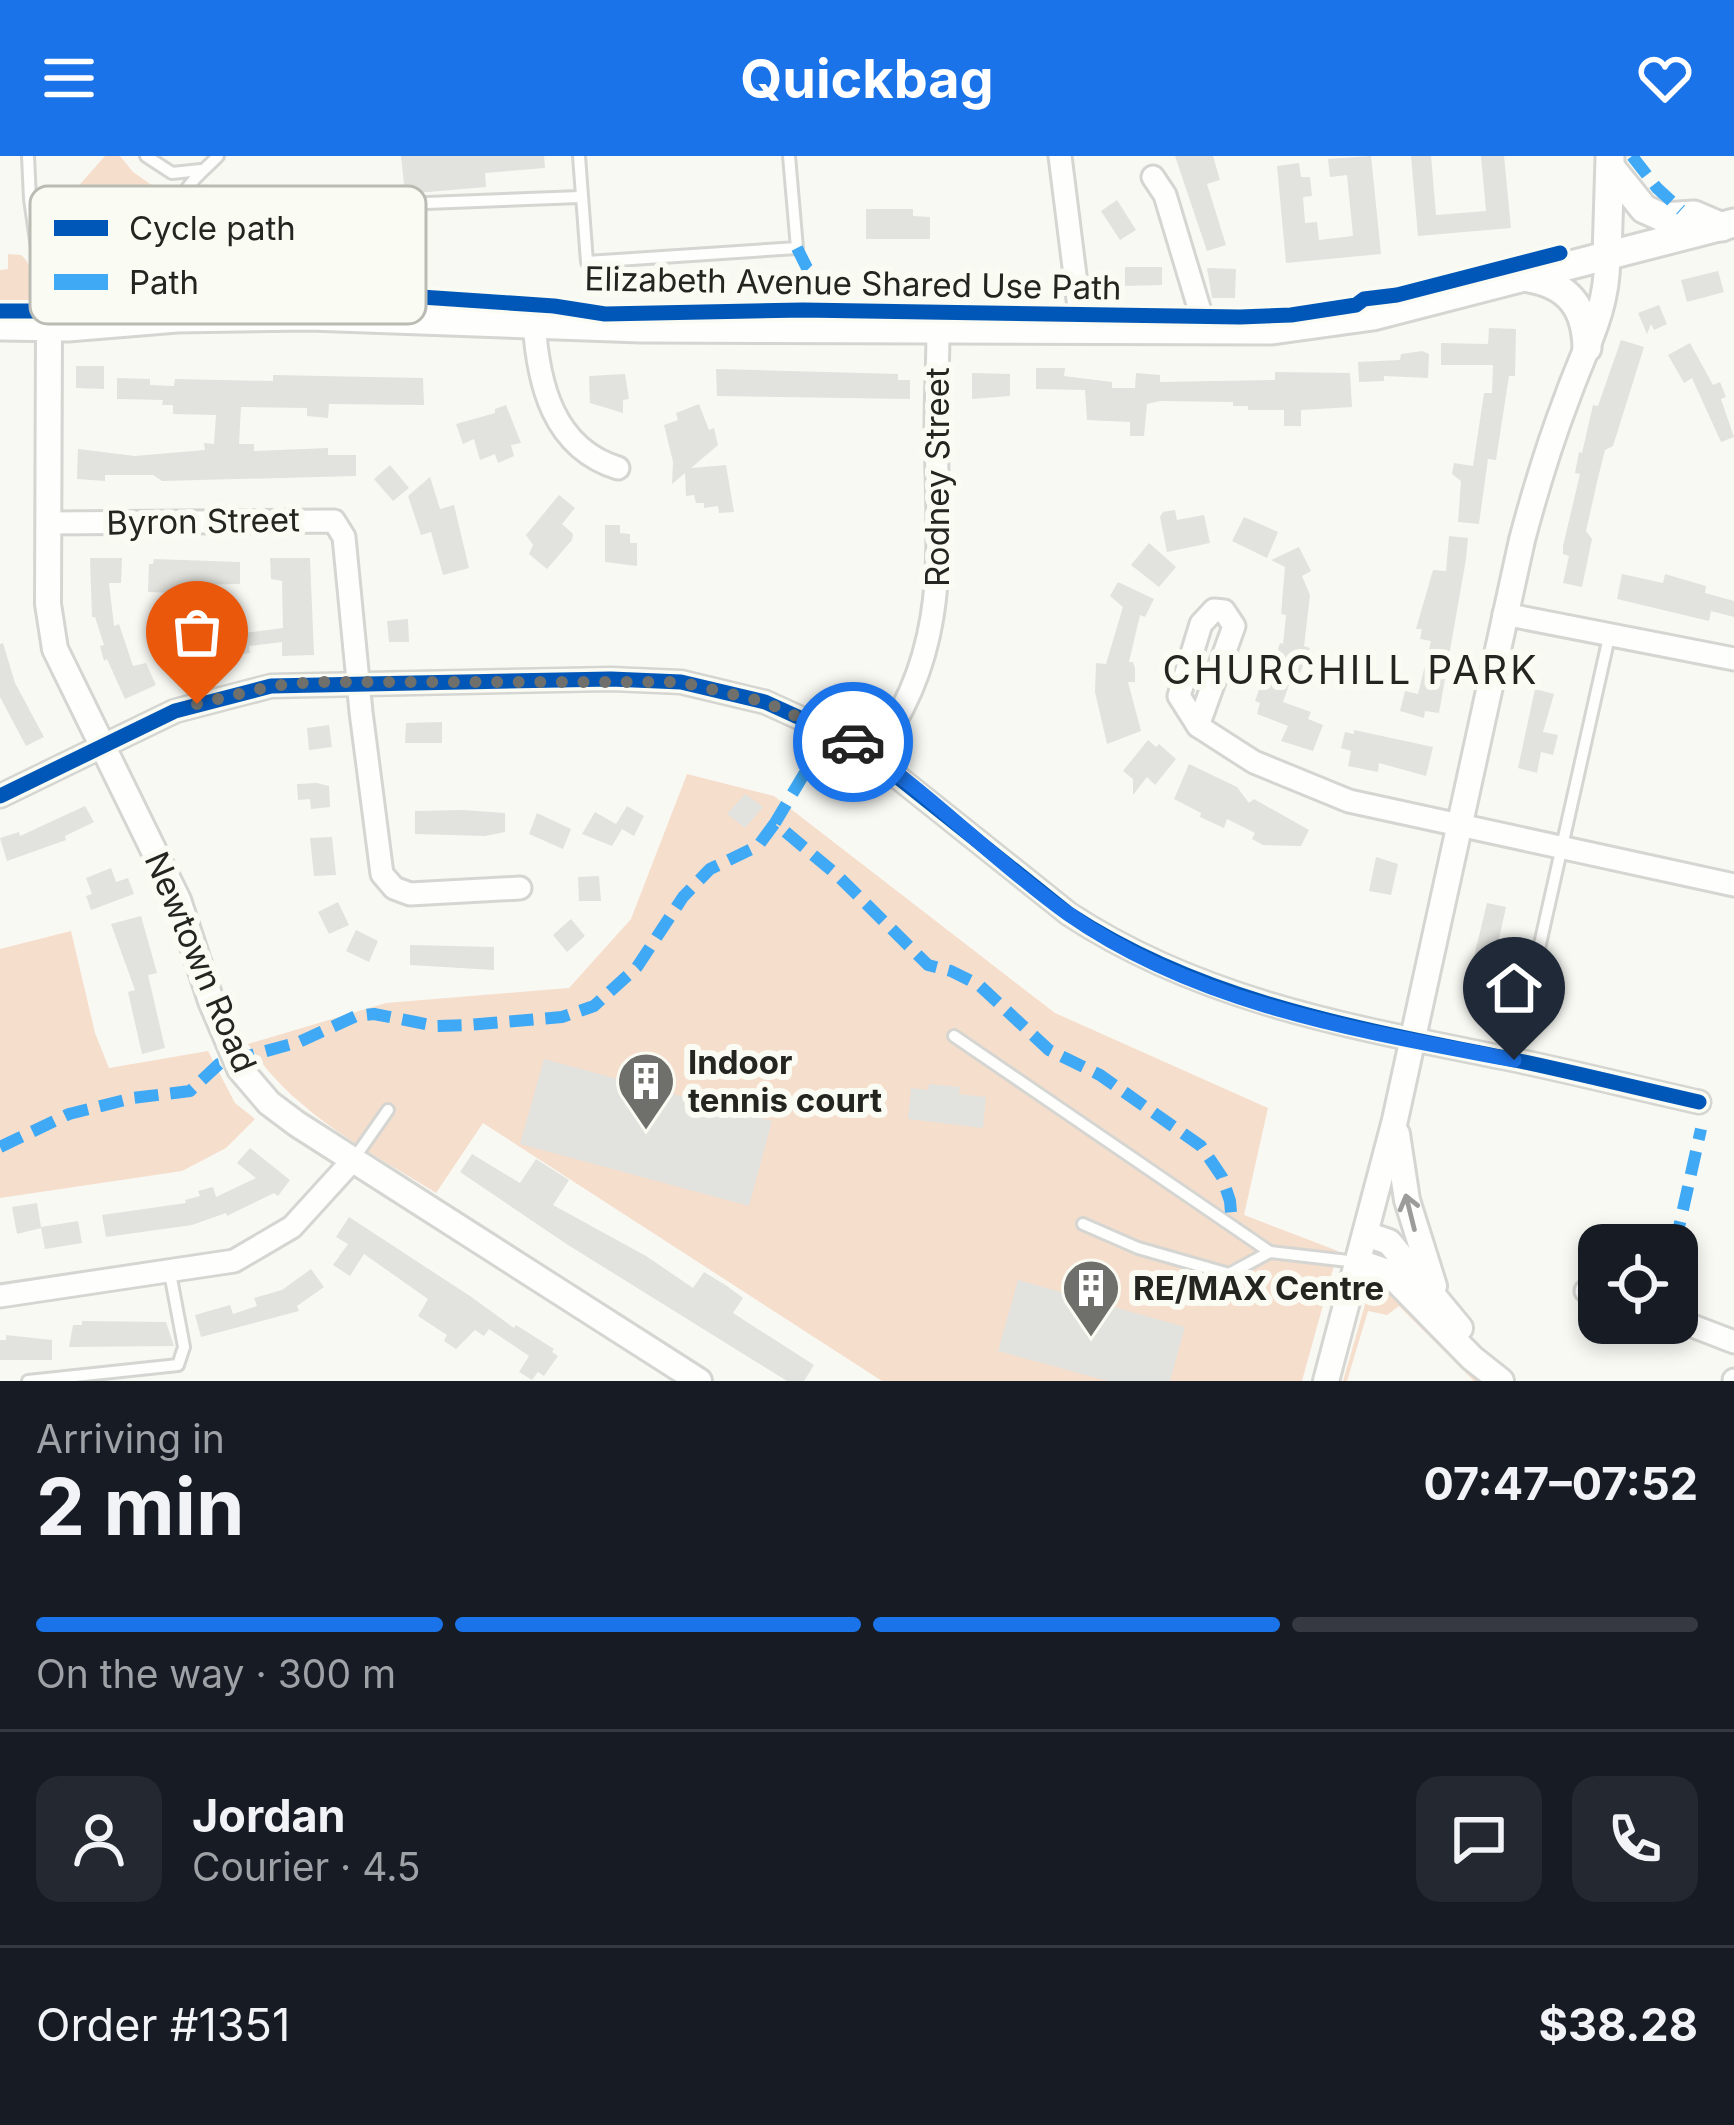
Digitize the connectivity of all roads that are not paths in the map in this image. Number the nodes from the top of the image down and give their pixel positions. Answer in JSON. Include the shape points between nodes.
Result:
{"nodes":[{"id":1,"x":28,"y":156,"type":"edge"},
{"id":2,"x":146,"y":156,"type":"edge"},
{"id":3,"x":218,"y":156,"type":"edge"},
{"id":4,"x":579,"y":156,"type":"edge"},
{"id":5,"x":789,"y":156,"type":"edge"},
{"id":6,"x":1060,"y":156,"type":"edge"},
{"id":7,"x":1610,"y":162,"type":"edge"},
{"id":8,"x":201,"y":170,"type":"junction"},
{"id":9,"x":1153,"y":177,"type":"dead end"},
{"id":10,"x":31,"y":186,"type":"edge"},
{"id":11,"x":191,"y":186,"type":"edge"},
{"id":12,"x":580,"y":197,"type":"junction"},
{"id":13,"x":426,"y":204,"type":"edge"},
{"id":14,"x":1728,"y":225,"type":"edge"},
{"id":15,"x":1607,"y":256,"type":"junction"},
{"id":16,"x":1525,"y":277,"type":"junction"},
{"id":17,"x":426,"y":319,"type":"edge"},
{"id":18,"x":534,"y":322,"type":"junction"},
{"id":19,"x":82,"y":324,"type":"edge"},
{"id":20,"x":0,"y":326,"type":"edge"},
{"id":21,"x":49,"y":326,"type":"junction"},
{"id":22,"x":938,"y":329,"type":"junction"},
{"id":23,"x":1082,"y":331,"type":"junction"},
{"id":24,"x":1206,"y":331,"type":"junction"},
{"id":25,"x":1587,"y":348,"type":"junction"},
{"id":26,"x":618,"y":468,"type":"dead end"},
{"id":27,"x":50,"y":523,"type":"junction"},
{"id":28,"x":1504,"y":614,"type":"junction"},
{"id":29,"x":1609,"y":637,"type":"junction"},
{"id":30,"x":1734,"y":659,"type":"edge"},
{"id":31,"x":359,"y":683,"type":"junction"},
{"id":32,"x":1198,"y":726,"type":"junction"},
{"id":33,"x":101,"y":745,"type":"junction"},
{"id":34,"x":873,"y":755,"type":"junction"},
{"id":35,"x":0,"y":796,"type":"edge"},
{"id":36,"x":1460,"y":827,"type":"junction"},
{"id":37,"x":1564,"y":850,"type":"junction"},
{"id":38,"x":1734,"y":885,"type":"edge"},
{"id":39,"x":520,"y":888,"type":"dead end"},
{"id":40,"x":954,"y":1036,"type":"dead end"},
{"id":41,"x":1413,"y":1040,"type":"junction"},
{"id":42,"x":1514,"y":1060,"type":"junction"},
{"id":43,"x":1699,"y":1102,"type":"dead end"},
{"id":44,"x":388,"y":1109,"type":"dead end"},
{"id":45,"x":1395,"y":1120,"type":"junction"},
{"id":46,"x":353,"y":1160,"type":"junction"},
{"id":47,"x":1083,"y":1224,"type":"dead end"},
{"id":48,"x":1366,"y":1234,"type":"junction"},
{"id":49,"x":1270,"y":1252,"type":"junction"},
{"id":50,"x":1359,"y":1262,"type":"junction"},
{"id":51,"x":170,"y":1273,"type":"junction"},
{"id":52,"x":0,"y":1296,"type":"edge"},
{"id":53,"x":1439,"y":1300,"type":"junction"},
{"id":54,"x":1698,"y":1328,"type":"edge"},
{"id":55,"x":1734,"y":1342,"type":"edge"},
{"id":56,"x":1496,"y":1376,"type":"edge"},
{"id":57,"x":28,"y":1381,"type":"edge"},
{"id":58,"x":699,"y":1381,"type":"edge"},
{"id":59,"x":1326,"y":1381,"type":"edge"}],
"edges":[{"from":1,"to":10,"type":"lane"},
{"from":2,"to":8,"type":"lane","via":[[172,173]]},
{"from":3,"to":8,"type":"lane"},
{"from":4,"to":12,"type":"lane"},
{"from":5,"to":12,"type":"lane","via":[[796,248],[587,262]]},
{"from":6,"to":23,"type":"street"},
{"from":7,"to":14,"type":"main road","via":[[1644,209]]},
{"from":7,"to":15,"type":"main road"},
{"from":8,"to":11,"type":"lane"},
{"from":9,"to":24,"type":"street"},
{"from":12,"to":13,"type":"lane"},
{"from":14,"to":15,"type":"main road"},
{"from":15,"to":16,"type":"main road"},
{"from":15,"to":25,"type":"street","via":[[1606,290]]},
{"from":16,"to":24,"type":"main road","via":[[1346,321]]},
{"from":16,"to":25,"type":"main road","via":[[1561,287],[1578,303]]},
{"from":17,"to":18,"type":"main road"},
{"from":18,"to":22,"type":"main road"},
{"from":18,"to":26,"type":"street","via":[[553,410],[585,454]]},
{"from":19,"to":21,"type":"main road"},
{"from":20,"to":21,"type":"main road"},
{"from":21,"to":27,"type":"street","name":"Newtown Road"},
{"from":22,"to":23,"type":"main road"},
{"from":22,"to":34,"type":"street","name":"Rodney Street","via":[[937,600],[915,681]]},
{"from":23,"to":24,"type":"main road"},
{"from":25,"to":28,"type":"street","via":[[1541,466]]},
{"from":27,"to":31,"type":"street","name":"Byron Street","via":[[334,521],[344,537]]},
{"from":27,"to":33,"type":"street","name":"Newtown Road","via":[[50,631]]},
{"from":28,"to":29,"type":"street"},
{"from":28,"to":36,"type":"street"},
{"from":29,"to":30,"type":"street"},
{"from":29,"to":37,"type":"lane"},
{"from":31,"to":33,"type":"street","via":[[236,693]]},
{"from":31,"to":34,"type":"street","via":[[681,682],[782,708]]},
{"from":31,"to":39,"type":"street","via":[[382,874],[410,893]]},
{"from":32,"to":32,"type":"street","via":[[1234,626],[1224,611],[1207,614],[1181,681],[1179,696]]},
{"from":32,"to":36,"type":"street","via":[[1310,788]]},
{"from":33,"to":35,"type":"street"},
{"from":33,"to":46,"type":"street","name":"Newtown Road","via":[[178,900],[240,1069],[269,1103]]},
{"from":34,"to":41,"type":"street","via":[[1030,885],[1126,950],[1254,1002]]},
{"from":36,"to":37,"type":"street"},
{"from":36,"to":41,"type":"street"},
{"from":37,"to":38,"type":"street"},
{"from":37,"to":42,"type":"lane"},
{"from":40,"to":49,"type":"lane"},
{"from":41,"to":42,"type":"street"},
{"from":41,"to":45,"type":"street"},
{"from":42,"to":43,"type":"street"},
{"from":44,"to":46,"type":"lane"},
{"from":45,"to":48,"type":"street"},
{"from":53,"to":45,"type":"street","one_way":true,"via":[[1410,1213]]},
{"from":46,"to":51,"type":"street","via":[[297,1222],[261,1248],[223,1265]]},
{"from":46,"to":58,"type":"street","name":"Newtown Road"},
{"from":47,"to":49,"type":"lane","via":[[1229,1274]]},
{"from":48,"to":50,"type":"street"},
{"from":48,"to":53,"type":"street","via":[[1384,1238]]},
{"from":49,"to":50,"type":"lane"},
{"from":50,"to":56,"type":"street","via":[[1388,1272]]},
{"from":50,"to":59,"type":"street"},
{"from":51,"to":52,"type":"street"},
{"from":51,"to":57,"type":"lane","via":[[184,1346],[178,1365]]},
{"from":53,"to":56,"type":"street"},
{"from":54,"to":55,"type":"street"}]}
